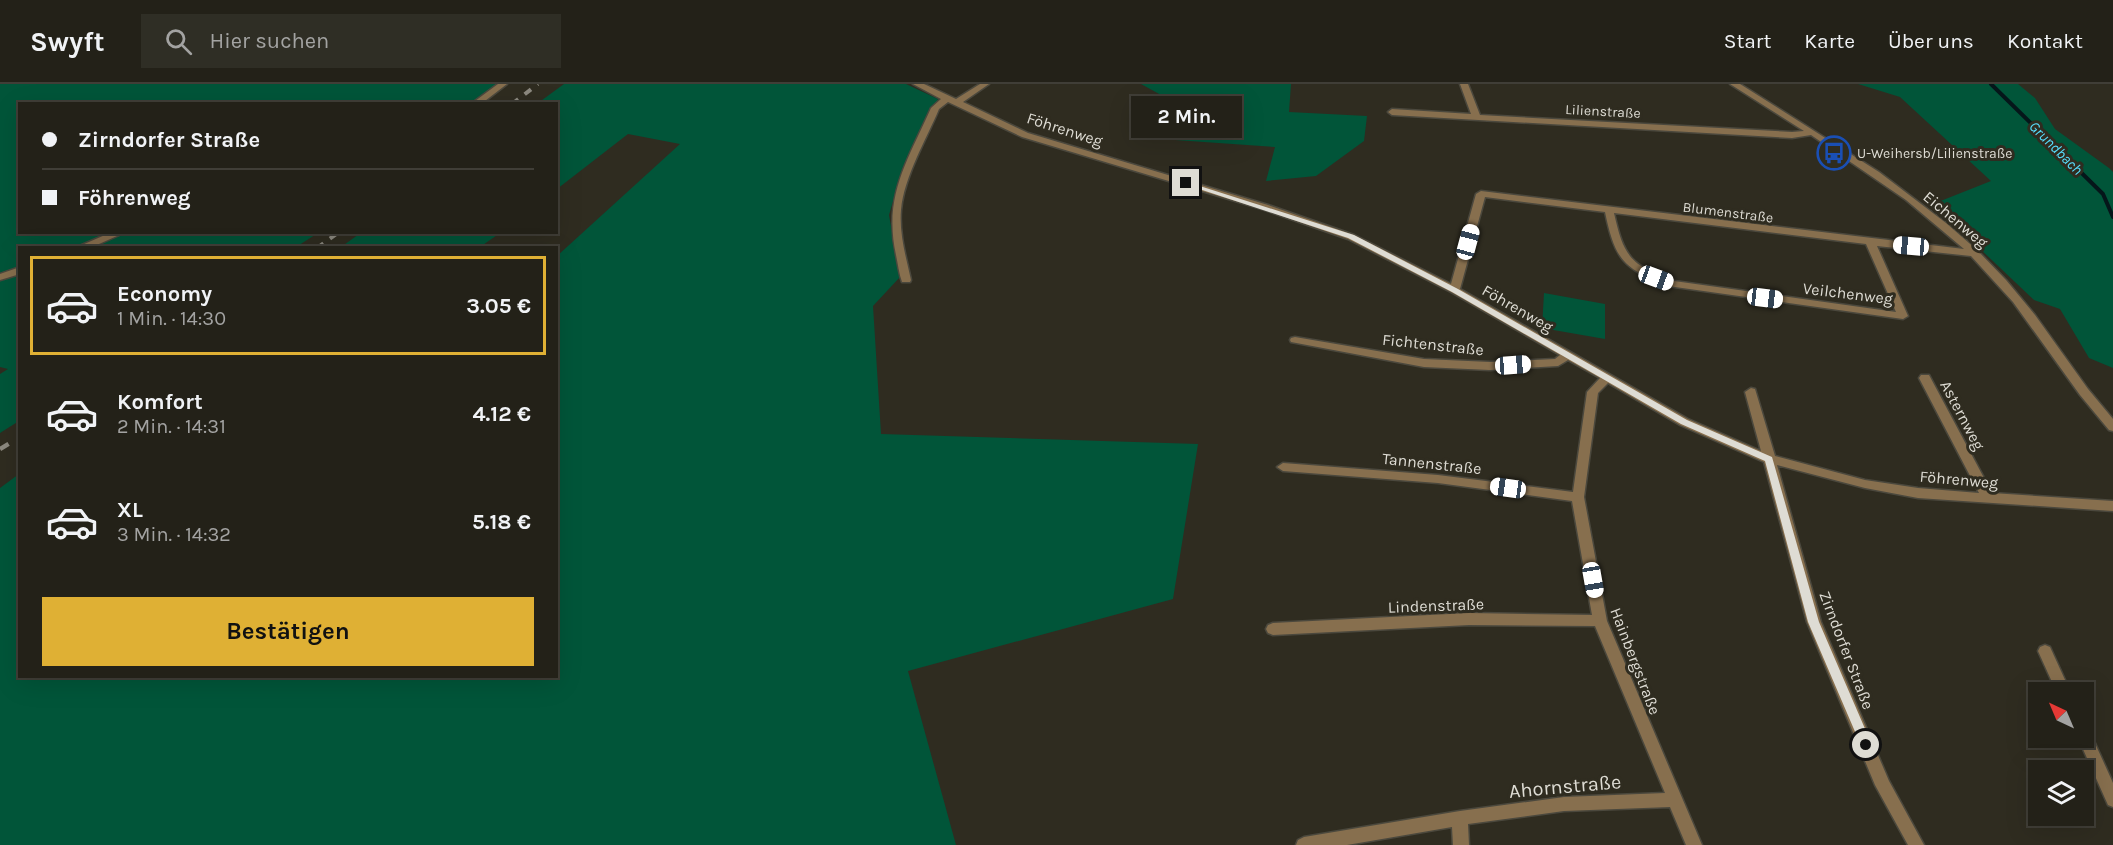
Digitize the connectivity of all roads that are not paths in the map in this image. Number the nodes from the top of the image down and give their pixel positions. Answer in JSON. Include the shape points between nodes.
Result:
{"nodes":[{"id":1,"x":502,"y":84,"type":"edge"},
{"id":2,"x":917,"y":84,"type":"edge"},
{"id":3,"x":985,"y":84,"type":"edge"},
{"id":4,"x":1464,"y":84,"type":"edge"},
{"id":5,"x":1734,"y":84,"type":"edge"},
{"id":6,"x":948,"y":98,"type":"junction"},
{"id":7,"x":478,"y":102,"type":"edge"},
{"id":8,"x":958,"y":102,"type":"junction"},
{"id":9,"x":1392,"y":112,"type":"dead end"},
{"id":10,"x":1477,"y":118,"type":"junction"},
{"id":11,"x":1812,"y":132,"type":"junction"},
{"id":12,"x":1610,"y":211,"type":"junction"},
{"id":13,"x":117,"y":234,"type":"edge"},
{"id":14,"x":1870,"y":243,"type":"junction"},
{"id":15,"x":85,"y":246,"type":"edge"},
{"id":16,"x":1973,"y":253,"type":"junction"},
{"id":17,"x":18,"y":271,"type":"edge"},
{"id":18,"x":0,"y":277,"type":"edge"},
{"id":19,"x":906,"y":280,"type":"dead end"},
{"id":20,"x":1455,"y":290,"type":"junction"},
{"id":21,"x":1296,"y":340,"type":"dead end"},
{"id":22,"x":1567,"y":356,"type":"junction"},
{"id":23,"x":1607,"y":378,"type":"junction"},
{"id":24,"x":1924,"y":378,"type":"dead end"},
{"id":25,"x":1751,"y":392,"type":"dead end"},
{"id":26,"x":2113,"y":427,"type":"edge"},
{"id":27,"x":1769,"y":459,"type":"junction"},
{"id":28,"x":1283,"y":467,"type":"dead end"},
{"id":29,"x":1578,"y":497,"type":"junction"},
{"id":30,"x":1989,"y":499,"type":"junction"},
{"id":31,"x":2113,"y":506,"type":"edge"},
{"id":32,"x":1600,"y":621,"type":"junction"},
{"id":33,"x":1273,"y":630,"type":"dead end"},
{"id":34,"x":2045,"y":651,"type":"dead end"},
{"id":35,"x":2059,"y":682,"type":"edge"},
{"id":36,"x":2090,"y":748,"type":"edge"},
{"id":37,"x":1674,"y":800,"type":"junction"},
{"id":38,"x":2113,"y":800,"type":"edge"},
{"id":39,"x":1460,"y":818,"type":"junction"},
{"id":40,"x":1304,"y":845,"type":"edge"},
{"id":41,"x":1461,"y":845,"type":"edge"},
{"id":42,"x":1694,"y":845,"type":"edge"},
{"id":43,"x":1916,"y":845,"type":"edge"}],
"edges":[{"from":1,"to":7,"type":"street"},
{"from":2,"to":6,"type":"street","name":"Föhrenweg"},
{"from":3,"to":8,"type":"street"},
{"from":4,"to":10,"type":"street"},
{"from":5,"to":11,"type":"street","name":"Eichenweg"},
{"from":6,"to":8,"type":"street","name":"Föhrenweg"},
{"from":6,"to":19,"type":"street","via":[[936,108],[901,188],[896,211],[897,239]]},
{"from":8,"to":20,"type":"street","name":"Föhrenweg","via":[[1025,135],[1317,224]]},
{"from":9,"to":10,"type":"street","name":"Lilienstraße"},
{"from":10,"to":11,"type":"street","name":"Lilienstraße","via":[[1792,135]]},
{"from":11,"to":16,"type":"street","name":"Eichenweg","via":[[1888,184]]},
{"from":12,"to":14,"type":"street","name":"Blumenstraße"},
{"from":12,"to":14,"type":"street","name":"Veilchenweg","via":[[1617,247],[1623,256],[1640,270],[1672,284],[1903,315]]},
{"from":12,"to":20,"type":"street","name":"Blumenstraße","via":[[1481,194]]},
{"from":13,"to":15,"type":"street"},
{"from":14,"to":16,"type":"street","name":"Blumenstraße"},
{"from":16,"to":26,"type":"street","name":"Eichenweg","via":[[2021,305]]},
{"from":17,"to":18,"type":"street"},
{"from":20,"to":22,"type":"street","name":"Föhrenweg"},
{"from":21,"to":22,"type":"street","name":"Fichtenstraße","via":[[1459,365],[1558,362]]},
{"from":22,"to":23,"type":"street","name":"Föhrenweg"},
{"from":23,"to":27,"type":"street","name":"Föhrenweg","via":[[1703,432]]},
{"from":23,"to":29,"type":"street","name":"Hainbergstraße","via":[[1593,392]]},
{"from":24,"to":30,"type":"street","name":"Asternweg"},
{"from":25,"to":27,"type":"street","name":"Zirndorfer Straße"},
{"from":27,"to":30,"type":"street","name":"Föhrenweg","via":[[1865,484]]},
{"from":27,"to":43,"type":"street","name":"Zirndorfer Straße","via":[[1814,622],[1883,785]]},
{"from":28,"to":29,"type":"street","name":"Tannenstraße","via":[[1438,479]]},
{"from":29,"to":32,"type":"street","name":"Hainbergstraße"},
{"from":30,"to":31,"type":"street","name":"Föhrenweg"},
{"from":32,"to":33,"type":"street","name":"Lindenstraße","via":[[1469,619]]},
{"from":32,"to":37,"type":"street","name":"Hainbergstraße"},
{"from":34,"to":35,"type":"street"},
{"from":36,"to":38,"type":"street"},
{"from":37,"to":39,"type":"street","name":"Ahornstraße","via":[[1564,804]]},
{"from":37,"to":42,"type":"street","name":"Hainbergstraße"},
{"from":39,"to":40,"type":"street","name":"Ahornstraße"},
{"from":39,"to":41,"type":"street"}]}
